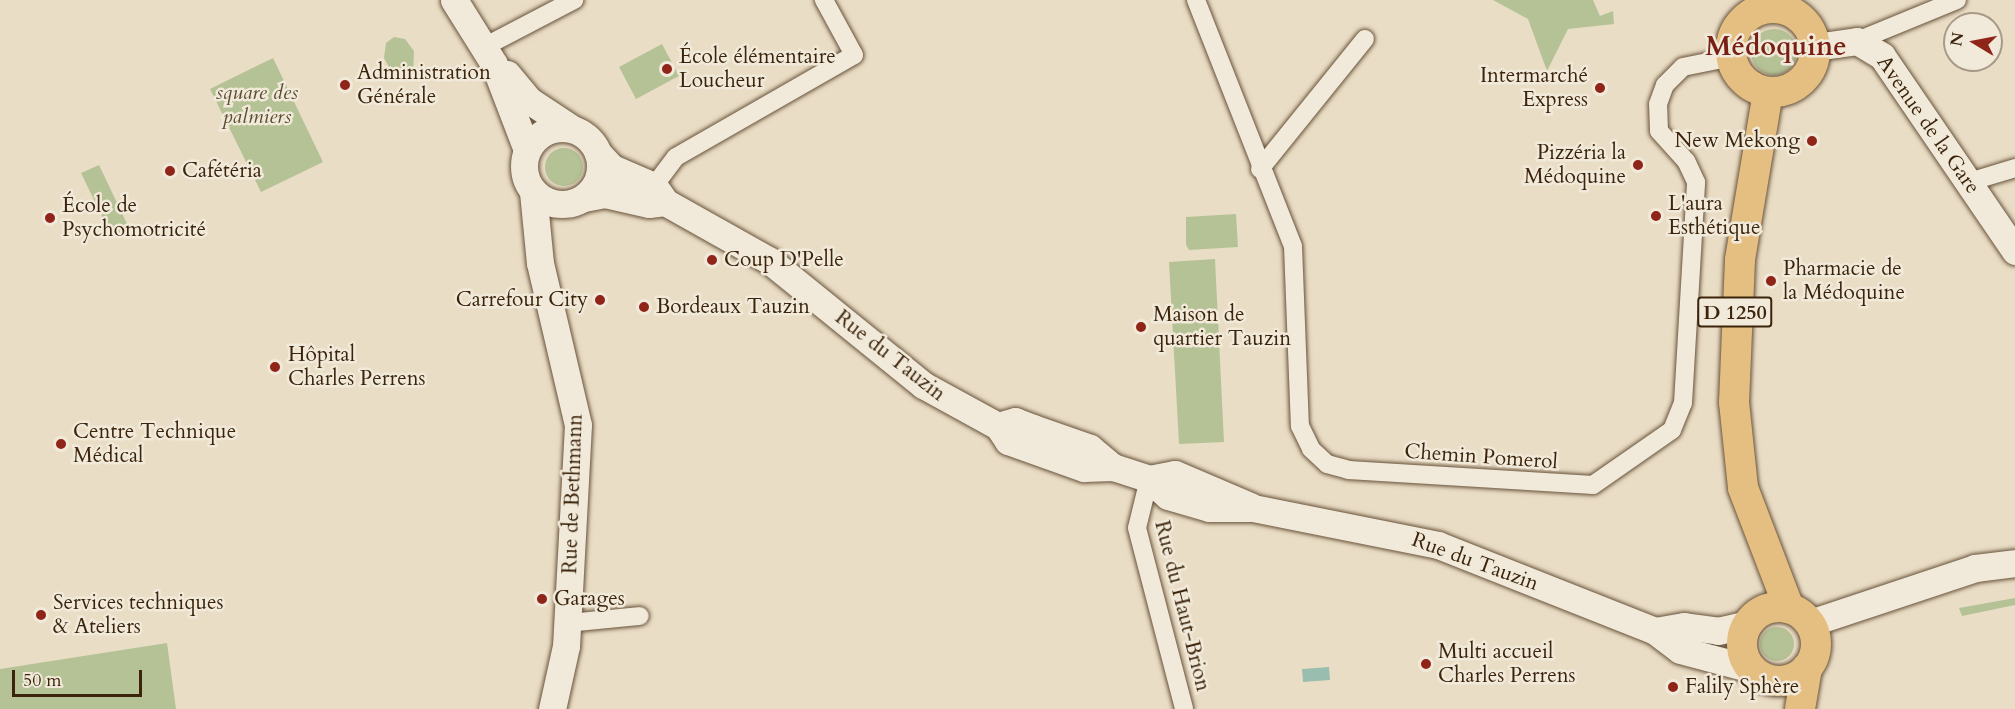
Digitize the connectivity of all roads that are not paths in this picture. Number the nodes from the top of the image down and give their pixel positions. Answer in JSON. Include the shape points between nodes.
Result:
{"nodes":[{"id":1,"x":454,"y":0,"type":"edge"},
{"id":2,"x":574,"y":0,"type":"edge"},
{"id":3,"x":824,"y":0,"type":"edge"},
{"id":4,"x":1196,"y":0,"type":"edge"},
{"id":5,"x":1957,"y":0,"type":"edge"},
{"id":6,"x":1762,"y":5,"type":"edge"},
{"id":7,"x":1365,"y":39,"type":"dead end"},
{"id":8,"x":1857,"y":41,"type":"junction"},
{"id":9,"x":1815,"y":47,"type":"junction"},
{"id":10,"x":489,"y":55,"type":"junction"},
{"id":11,"x":1732,"y":57,"type":"junction"},
{"id":12,"x":1768,"y":92,"type":"junction"},
{"id":13,"x":571,"y":128,"type":"junction"},
{"id":14,"x":527,"y":150,"type":"junction"},
{"id":15,"x":598,"y":153,"type":"junction"},
{"id":16,"x":2015,"y":168,"type":"edge"},
{"id":17,"x":1260,"y":169,"type":"junction"},
{"id":18,"x":1969,"y":182,"type":"junction"},
{"id":19,"x":533,"y":192,"type":"junction"},
{"id":20,"x":660,"y":194,"type":"junction"},
{"id":21,"x":576,"y":201,"type":"junction"},
{"id":22,"x":2015,"y":251,"type":"edge"},
{"id":23,"x":548,"y":281,"type":"junction"},
{"id":24,"x":1149,"y":479,"type":"junction"},
{"id":25,"x":1757,"y":532,"type":"junction"},
{"id":26,"x":2015,"y":563,"type":"edge"},
{"id":27,"x":640,"y":616,"type":"dead end"},
{"id":28,"x":1800,"y":616,"type":"junction"},
{"id":29,"x":1751,"y":620,"type":"junction"},
{"id":30,"x":568,"y":623,"type":"junction"},
{"id":31,"x":1655,"y":631,"type":"junction"},
{"id":32,"x":1807,"y":668,"type":"junction"},
{"id":33,"x":1757,"y":673,"type":"junction"},
{"id":34,"x":552,"y":709,"type":"edge"},
{"id":35,"x":1184,"y":709,"type":"edge"},
{"id":36,"x":1781,"y":709,"type":"edge"},
{"id":37,"x":1800,"y":709,"type":"edge"}],
"edges":[{"from":1,"to":10,"type":"street"},
{"from":2,"to":10,"type":"street"},
{"from":3,"to":20,"type":"street","via":[[854,55],[676,157]]},
{"from":4,"to":17,"type":"street","name":"Chemin Pomerol"},
{"from":5,"to":8,"type":"street"},
{"from":6,"to":9,"type":"main road","via":[[1792,12],[1803,21]]},
{"from":6,"to":11,"type":"main road","via":[[1735,33]]},
{"from":7,"to":17,"type":"street"},
{"from":8,"to":9,"type":"street","name":"Avenue de la Gare"},
{"from":8,"to":18,"type":"street","name":"Avenue de la Gare","via":[[1882,56]]},
{"from":9,"to":12,"type":"main road","via":[[1802,80]]},
{"from":10,"to":13,"type":"street","via":[[530,101]]},
{"from":10,"to":14,"type":"street"},
{"from":11,"to":12,"type":"main road","via":[[1744,80]]},
{"from":11,"to":17,"type":"street","name":"Chemin Pomerol","via":[[1683,67],[1665,85],[1659,104],[1659,131],[1686,161],[1696,182],[1680,417],[1655,445],[1593,484],[1348,470],[1328,464],[1311,449],[1300,426],[1293,246]]},
{"from":12,"to":25,"type":"main road","number":"D 1250","via":[[1734,320],[1737,446]]},
{"from":13,"to":14,"type":"street","via":[[544,130]]},
{"from":13,"to":15,"type":"street","via":[[582,132]]},
{"from":14,"to":19,"type":"street","via":[[526,180]]},
{"from":15,"to":20,"type":"street","name":"Rue du Tauzin","via":[[612,168]]},
{"from":15,"to":21,"type":"street","via":[[597,185]]},
{"from":16,"to":18,"type":"street"},
{"from":18,"to":22,"type":"street","name":"Avenue de la Gare"},
{"from":19,"to":21,"type":"street"},
{"from":19,"to":23,"type":"street","name":"Rue de Bethmann","via":[[540,263]]},
{"from":20,"to":21,"type":"street","name":"Rue du Tauzin","via":[[649,204],[605,194]]},
{"from":20,"to":24,"type":"street","name":"Rue du Tauzin","via":[[770,261],[923,385],[998,426],[1015,422],[1090,448],[1113,467]]},
{"from":21,"to":23,"type":"street","name":"Rue de Bethmann","via":[[553,234]]},
{"from":23,"to":30,"type":"street","name":"Rue de Bethmann","via":[[578,425]]},
{"from":24,"to":31,"type":"street","name":"Rue du Tauzin","via":[[1175,474],[1214,486],[1253,508],[1438,545]]},
{"from":24,"to":35,"type":"street","name":"Rue du Haut-Brion","via":[[1137,528]]},
{"from":25,"to":28,"type":"main road","number":"D 1250"},
{"from":25,"to":29,"type":"main road","number":"D 1250","via":[[1753,554],[1761,600]]},
{"from":26,"to":28,"type":"street","via":[[1975,568]]},
{"from":27,"to":30,"type":"street"},
{"from":28,"to":29,"type":"main road"},
{"from":28,"to":32,"type":"main road","via":[[1816,649]]},
{"from":29,"to":31,"type":"street","name":"Rue du Tauzin","via":[[1718,632],[1684,627]]},
{"from":29,"to":33,"type":"main road","via":[[1742,642]]},
{"from":30,"to":34,"type":"street","name":"Rue de Bethmann"},
{"from":31,"to":33,"type":"street","name":"Rue du Tauzin","via":[[1680,650]]},
{"from":32,"to":33,"type":"main road","via":[[1786,680]]},
{"from":32,"to":37,"type":"main road"},
{"from":33,"to":36,"type":"main road"}]}
